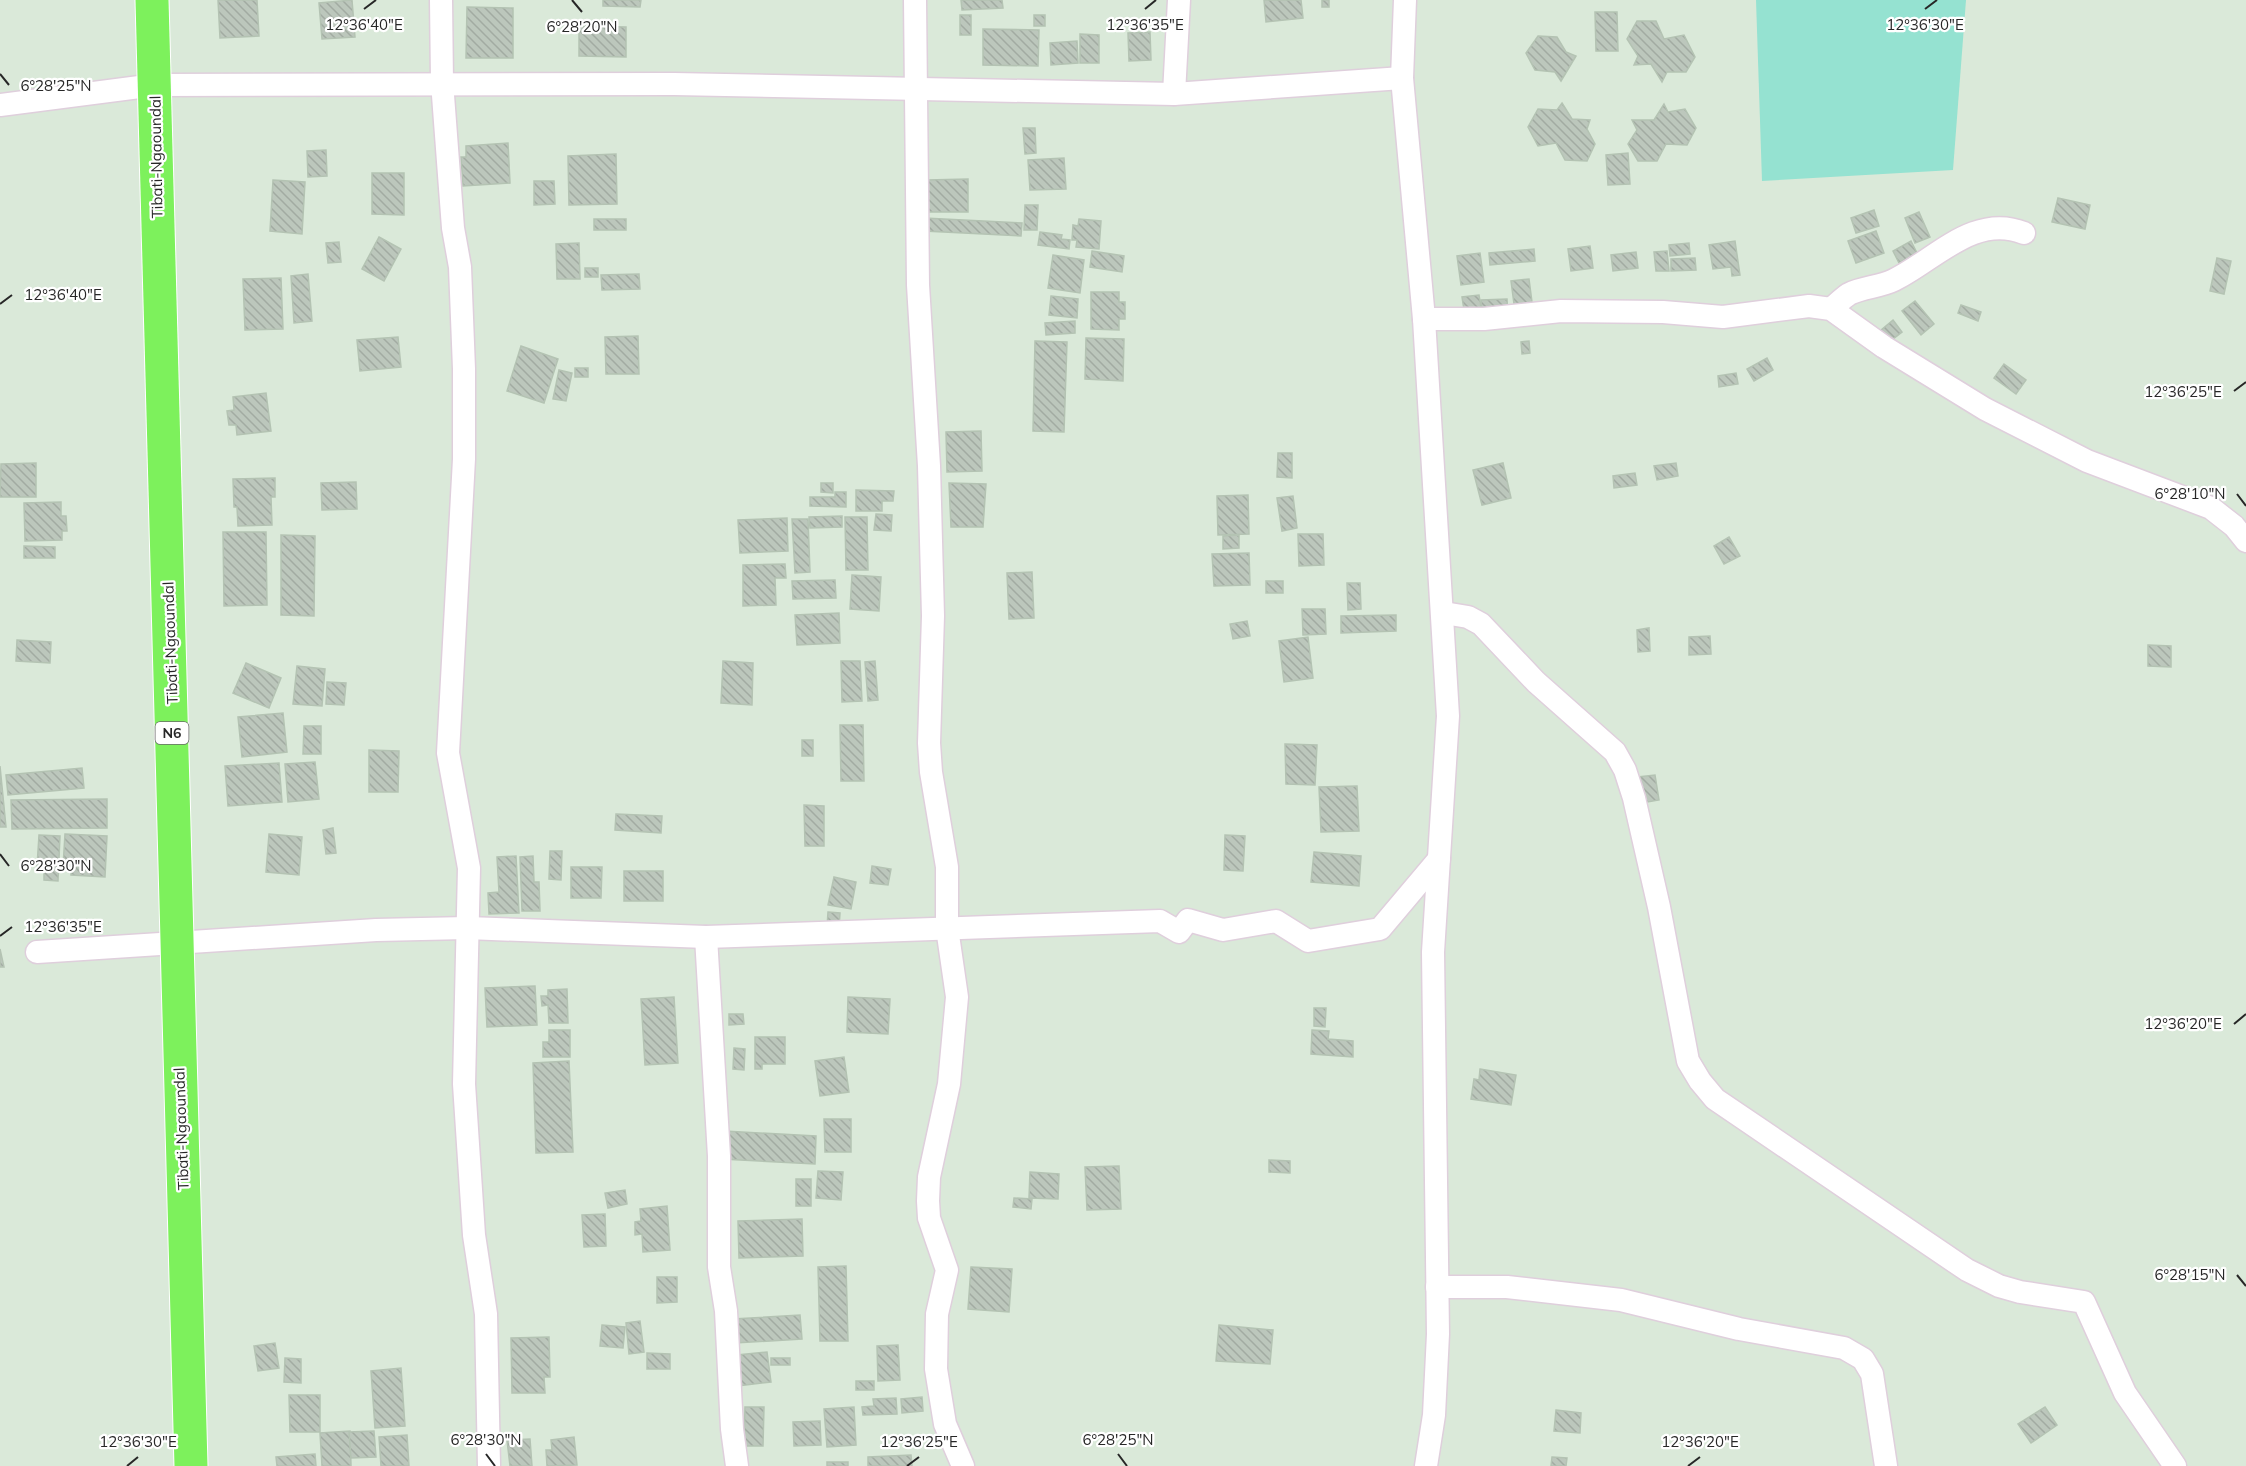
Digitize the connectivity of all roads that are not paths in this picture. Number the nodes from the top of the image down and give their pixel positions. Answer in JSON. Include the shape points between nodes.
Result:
{"nodes":[{"id":1,"x":152,"y":0,"type":"edge"},
{"id":2,"x":441,"y":0,"type":"edge"},
{"id":3,"x":915,"y":0,"type":"edge"},
{"id":4,"x":1179,"y":0,"type":"edge"},
{"id":5,"x":1406,"y":0,"type":"edge"},
{"id":6,"x":1402,"y":78,"type":"junction"},
{"id":7,"x":442,"y":82,"type":"junction"},
{"id":8,"x":155,"y":85,"type":"junction"},
{"id":9,"x":914,"y":88,"type":"junction"},
{"id":10,"x":1174,"y":94,"type":"junction"},
{"id":11,"x":0,"y":105,"type":"edge"},
{"id":12,"x":2024,"y":233,"type":"dead end"},
{"id":13,"x":1831,"y":309,"type":"junction"},
{"id":14,"x":1424,"y":319,"type":"junction"},
{"id":15,"x":2246,"y":541,"type":"edge"},
{"id":16,"x":1444,"y":613,"type":"junction"},
{"id":17,"x":1439,"y":859,"type":"junction"},
{"id":18,"x":467,"y":928,"type":"junction"},
{"id":19,"x":947,"y":928,"type":"junction"},
{"id":20,"x":706,"y":938,"type":"junction"},
{"id":21,"x":176,"y":943,"type":"junction"},
{"id":22,"x":37,"y":952,"type":"dead end"},
{"id":23,"x":1437,"y":1287,"type":"junction"},
{"id":24,"x":191,"y":1466,"type":"edge"},
{"id":25,"x":489,"y":1466,"type":"edge"},
{"id":26,"x":737,"y":1466,"type":"edge"},
{"id":27,"x":963,"y":1466,"type":"edge"},
{"id":28,"x":1426,"y":1466,"type":"edge"},
{"id":29,"x":1886,"y":1466,"type":"edge"},
{"id":30,"x":2175,"y":1466,"type":"edge"}],
"edges":[{"from":1,"to":8,"type":"highway","name":"Tibati-Ngaoundal","number":"N6"},
{"from":2,"to":7,"type":"street"},
{"from":3,"to":9,"type":"street"},
{"from":4,"to":10,"type":"street"},
{"from":5,"to":6,"type":"street"},
{"from":6,"to":10,"type":"street"},
{"from":6,"to":14,"type":"street"},
{"from":7,"to":8,"type":"street"},
{"from":7,"to":9,"type":"street"},
{"from":7,"to":18,"type":"street","via":[[453,228],[460,267],[464,357],[464,459],[448,738],[454,793],[467,849]]},
{"from":8,"to":11,"type":"street"},
{"from":8,"to":21,"type":"highway","name":"Tibati-Ngaoundal","number":"N6"},
{"from":9,"to":10,"type":"street"},
{"from":9,"to":19,"type":"street","via":[[918,285],[930,489],[931,772],[947,867]]},
{"from":12,"to":13,"type":"street","via":[[1996,227],[1977,231],[1893,280],[1849,294]]},
{"from":13,"to":14,"type":"street","via":[[1809,306],[1723,317],[1561,311],[1484,319]]},
{"from":13,"to":15,"type":"street","via":[[1884,347],[1985,409],[2087,461],[2211,508]]},
{"from":14,"to":16,"type":"street"},
{"from":16,"to":17,"type":"street","via":[[1448,716]]},
{"from":16,"to":30,"type":"street","via":[[1468,617],[1481,624],[1536,682],[1615,752],[1634,798],[1688,1061],[1715,1100],[1967,1270],[2009,1289],[2084,1302],[2125,1393]]},
{"from":17,"to":19,"type":"street","via":[[1380,929],[1308,941],[1276,921],[1224,930],[1188,920],[1179,932],[1160,921]]},
{"from":17,"to":23,"type":"street","via":[[1433,952]]},
{"from":18,"to":20,"type":"street"},
{"from":18,"to":21,"type":"street"},
{"from":18,"to":25,"type":"street","via":[[464,1084],[474,1235],[486,1314]]},
{"from":19,"to":20,"type":"street"},
{"from":19,"to":27,"type":"street","via":[[957,997],[956,1024],[928,1201],[929,1218],[947,1270],[937,1314],[936,1369],[945,1424]]},
{"from":20,"to":26,"type":"street","via":[[719,1156],[719,1267],[726,1311]]},
{"from":21,"to":22,"type":"street"},
{"from":21,"to":24,"type":"highway","name":"Tibati-Ngaoundal","number":"N6"},
{"from":23,"to":28,"type":"street","via":[[1434,1415]]},
{"from":23,"to":29,"type":"street","via":[[1507,1287],[1621,1300],[1739,1329],[1844,1348],[1863,1359],[1872,1374]]}]}
